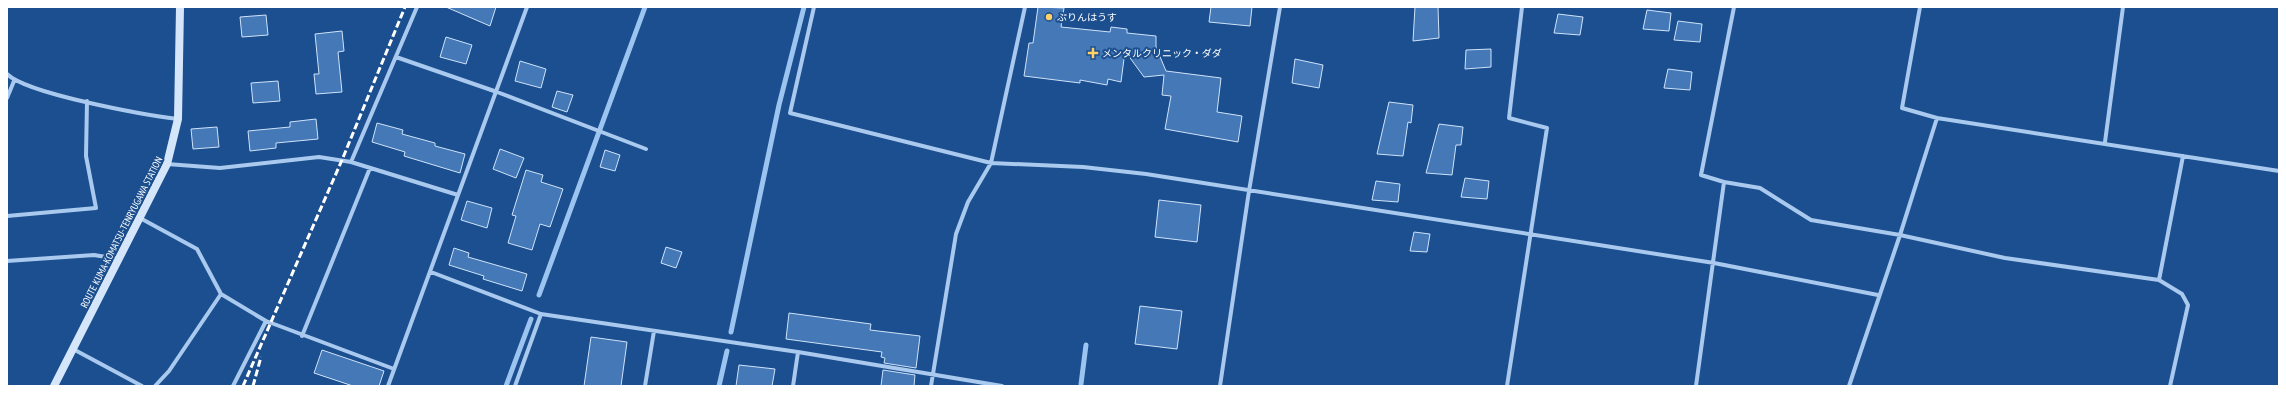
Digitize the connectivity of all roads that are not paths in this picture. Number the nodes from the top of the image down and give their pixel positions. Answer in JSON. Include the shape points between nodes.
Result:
{"nodes":[{"id":1,"x":180,"y":7,"type":"edge"},
{"id":2,"x":417,"y":7,"type":"edge"},
{"id":3,"x":527,"y":7,"type":"edge"},
{"id":4,"x":814,"y":7,"type":"edge"},
{"id":5,"x":1025,"y":7,"type":"edge"},
{"id":6,"x":1280,"y":7,"type":"edge"},
{"id":7,"x":1522,"y":7,"type":"edge"},
{"id":8,"x":1734,"y":7,"type":"edge"},
{"id":9,"x":1920,"y":7,"type":"edge"},
{"id":10,"x":2123,"y":7,"type":"edge"},
{"id":11,"x":396,"y":57,"type":"junction"},
{"id":12,"x":7,"y":74,"type":"edge"},
{"id":13,"x":14,"y":81,"type":"junction"},
{"id":14,"x":497,"y":92,"type":"junction"},
{"id":15,"x":7,"y":98,"type":"edge"},
{"id":16,"x":87,"y":100,"type":"junction"},
{"id":17,"x":1937,"y":118,"type":"junction"},
{"id":18,"x":178,"y":119,"type":"junction"},
{"id":19,"x":2105,"y":142,"type":"junction"},
{"id":20,"x":646,"y":149,"type":"dead end"},
{"id":21,"x":2183,"y":156,"type":"junction"},
{"id":22,"x":351,"y":162,"type":"junction"},
{"id":23,"x":991,"y":163,"type":"junction"},
{"id":24,"x":167,"y":164,"type":"junction"},
{"id":25,"x":370,"y":168,"type":"junction"},
{"id":26,"x":2279,"y":171,"type":"edge"},
{"id":27,"x":1724,"y":182,"type":"junction"},
{"id":28,"x":1249,"y":191,"type":"junction"},
{"id":29,"x":458,"y":196,"type":"junction"},
{"id":30,"x":7,"y":216,"type":"edge"},
{"id":31,"x":140,"y":218,"type":"junction"},
{"id":32,"x":1530,"y":234,"type":"junction"},
{"id":33,"x":1900,"y":235,"type":"junction"},
{"id":34,"x":118,"y":259,"type":"junction"},
{"id":35,"x":7,"y":261,"type":"edge"},
{"id":36,"x":1714,"y":263,"type":"junction"},
{"id":37,"x":431,"y":272,"type":"junction"},
{"id":38,"x":2159,"y":280,"type":"junction"},
{"id":39,"x":221,"y":294,"type":"junction"},
{"id":40,"x":1878,"y":296,"type":"junction"},
{"id":41,"x":541,"y":314,"type":"junction"},
{"id":42,"x":266,"y":321,"type":"junction"},
{"id":43,"x":654,"y":330,"type":"junction"},
{"id":44,"x":302,"y":336,"type":"junction"},
{"id":45,"x":73,"y":349,"type":"junction"},
{"id":46,"x":798,"y":352,"type":"junction"},
{"id":47,"x":394,"y":369,"type":"junction"},
{"id":48,"x":933,"y":375,"type":"junction"},
{"id":49,"x":54,"y":386,"type":"edge"},
{"id":50,"x":142,"y":386,"type":"edge"},
{"id":51,"x":155,"y":386,"type":"edge"},
{"id":52,"x":233,"y":386,"type":"edge"},
{"id":53,"x":388,"y":386,"type":"edge"},
{"id":54,"x":515,"y":386,"type":"edge"},
{"id":55,"x":645,"y":386,"type":"edge"},
{"id":56,"x":793,"y":386,"type":"edge"},
{"id":57,"x":931,"y":386,"type":"edge"},
{"id":58,"x":1002,"y":386,"type":"edge"},
{"id":59,"x":1220,"y":386,"type":"edge"},
{"id":60,"x":1507,"y":386,"type":"edge"},
{"id":61,"x":1696,"y":386,"type":"edge"},
{"id":62,"x":1849,"y":386,"type":"edge"},
{"id":63,"x":2170,"y":386,"type":"edge"}],
"edges":[{"from":1,"to":18,"type":"main road","name":"ROUTE KUMA-KOMATSU-TENRYUGAWA STATION"},
{"from":2,"to":11,"type":"street"},
{"from":3,"to":14,"type":"street"},
{"from":4,"to":23,"type":"street","via":[[790,114]]},
{"from":5,"to":23,"type":"street"},
{"from":6,"to":28,"type":"street"},
{"from":7,"to":32,"type":"street","via":[[1509,118],[1547,128]]},
{"from":8,"to":27,"type":"street","via":[[1701,175]]},
{"from":9,"to":17,"type":"street","via":[[1902,108]]},
{"from":10,"to":19,"type":"street"},
{"from":11,"to":14,"type":"street"},
{"from":11,"to":22,"type":"street"},
{"from":12,"to":13,"type":"street"},
{"from":13,"to":15,"type":"street"},
{"from":13,"to":16,"type":"street","via":[[48,92]]},
{"from":14,"to":20,"type":"street"},
{"from":14,"to":29,"type":"street"},
{"from":16,"to":18,"type":"street","via":[[133,112]]},
{"from":16,"to":30,"type":"street","via":[[86,156],[96,208]]},
{"from":17,"to":19,"type":"street"},
{"from":17,"to":33,"type":"street"},
{"from":18,"to":24,"type":"main road","name":"ROUTE KUMA-KOMATSU-TENRYUGAWA STATION"},
{"from":19,"to":21,"type":"street"},
{"from":21,"to":26,"type":"street"},
{"from":21,"to":38,"type":"street"},
{"from":22,"to":24,"type":"street","via":[[319,157],[220,168]]},
{"from":22,"to":25,"type":"street"},
{"from":23,"to":28,"type":"street","via":[[1083,167],[1146,174]]},
{"from":23,"to":48,"type":"street","via":[[968,202],[956,234]]},
{"from":24,"to":31,"type":"main road","name":"ROUTE KUMA-KOMATSU-TENRYUGAWA STATION"},
{"from":25,"to":29,"type":"street"},
{"from":25,"to":44,"type":"street"},
{"from":27,"to":33,"type":"street","via":[[1760,188],[1811,220]]},
{"from":27,"to":36,"type":"street"},
{"from":28,"to":32,"type":"street"},
{"from":28,"to":59,"type":"street"},
{"from":29,"to":37,"type":"street"},
{"from":31,"to":34,"type":"main road","name":"ROUTE KUMA-KOMATSU-TENRYUGAWA STATION"},
{"from":31,"to":39,"type":"street","via":[[197,249]]},
{"from":32,"to":36,"type":"street"},
{"from":32,"to":60,"type":"street"},
{"from":33,"to":38,"type":"street","via":[[2005,258]]},
{"from":33,"to":40,"type":"street"},
{"from":34,"to":35,"type":"street","via":[[94,255]]},
{"from":34,"to":45,"type":"main road","name":"ROUTE KUMA-KOMATSU-TENRYUGAWA STATION"},
{"from":36,"to":40,"type":"street"},
{"from":36,"to":61,"type":"street"},
{"from":37,"to":41,"type":"street"},
{"from":37,"to":47,"type":"street"},
{"from":38,"to":63,"type":"street","via":[[2182,294],[2188,306]]},
{"from":39,"to":42,"type":"street"},
{"from":39,"to":51,"type":"street","via":[[169,371]]},
{"from":40,"to":62,"type":"street"},
{"from":41,"to":43,"type":"street"},
{"from":41,"to":54,"type":"street"},
{"from":42,"to":44,"type":"street"},
{"from":42,"to":52,"type":"street"},
{"from":43,"to":46,"type":"street"},
{"from":43,"to":55,"type":"street"},
{"from":44,"to":47,"type":"street"},
{"from":45,"to":49,"type":"main road","name":"ROUTE KUMA-KOMATSU-TENRYUGAWA STATION"},
{"from":45,"to":50,"type":"street"},
{"from":46,"to":48,"type":"street"},
{"from":46,"to":56,"type":"street"},
{"from":47,"to":53,"type":"street"},
{"from":48,"to":57,"type":"street"},
{"from":48,"to":58,"type":"street"}]}
